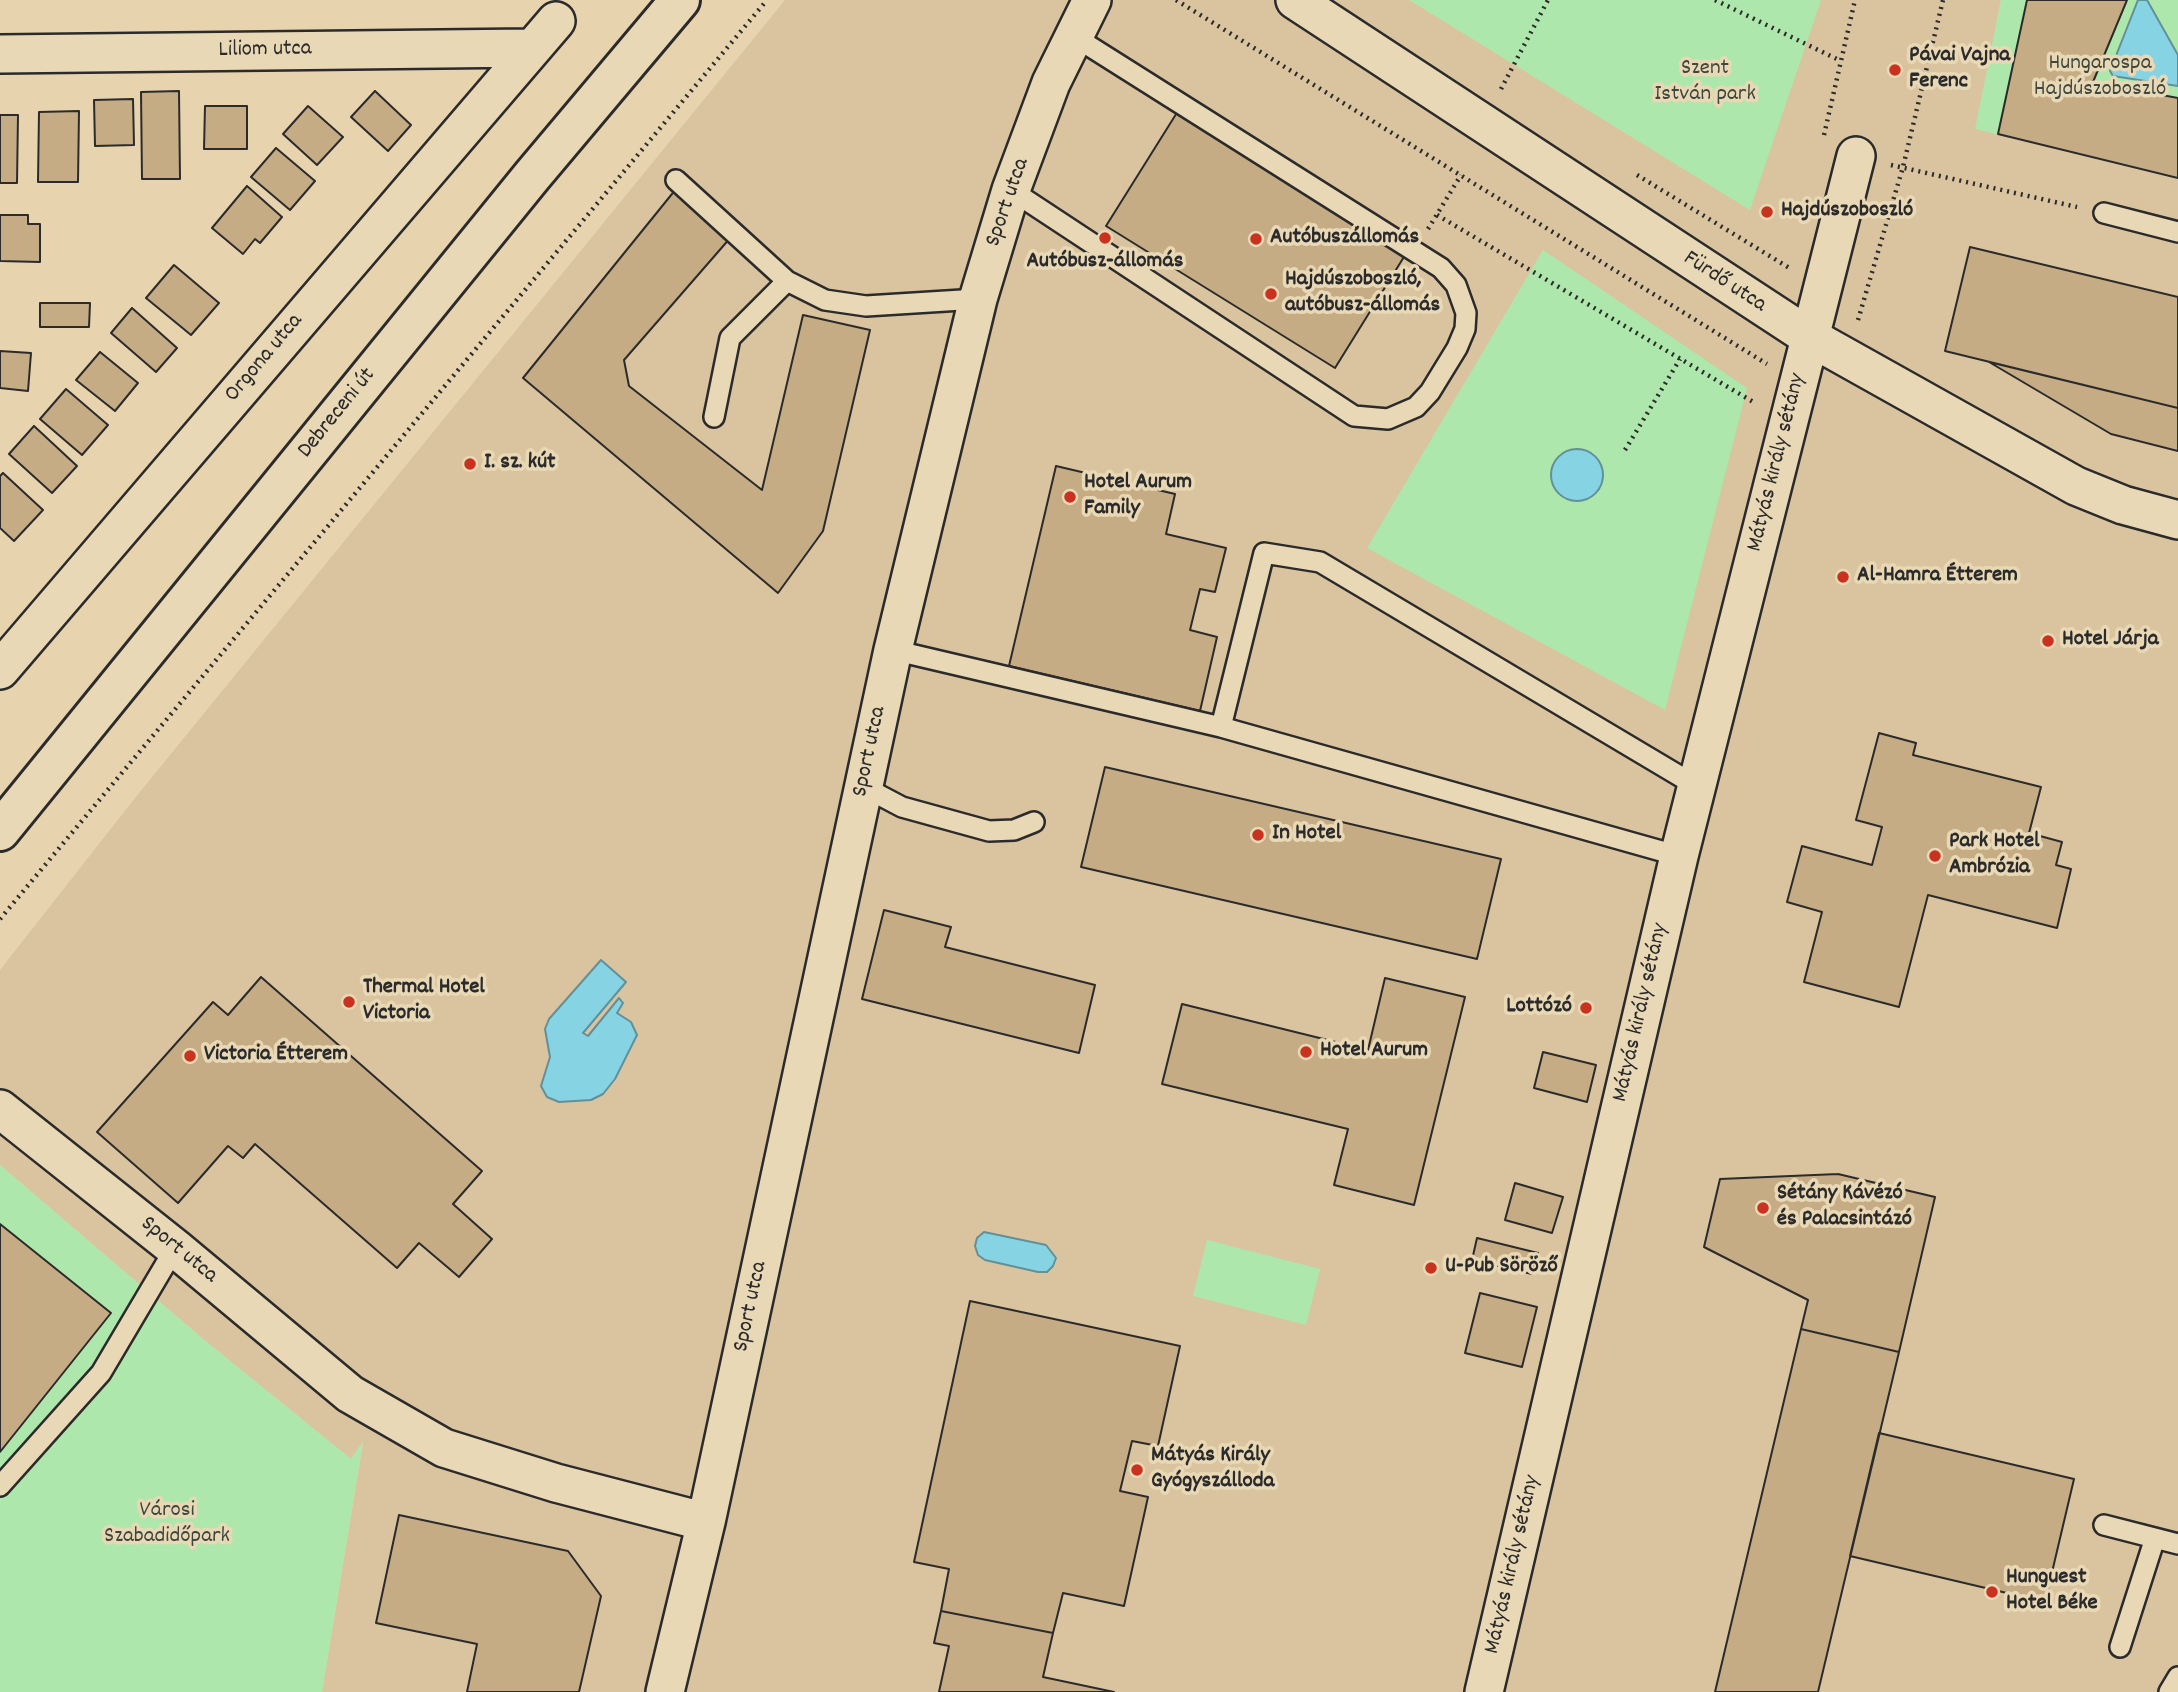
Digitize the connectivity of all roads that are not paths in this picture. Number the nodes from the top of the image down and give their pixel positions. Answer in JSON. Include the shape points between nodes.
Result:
{"nodes":[{"id":1,"x":680,"y":0,"type":"edge"},
{"id":2,"x":1092,"y":0,"type":"edge"},
{"id":3,"x":1295,"y":0,"type":"edge"},
{"id":4,"x":556,"y":21,"type":"dead end"},
{"id":5,"x":1075,"y":37,"type":"junction"},
{"id":6,"x":529,"y":48,"type":"junction"},
{"id":7,"x":0,"y":54,"type":"edge"},
{"id":8,"x":1856,"y":156,"type":"road end"},
{"id":9,"x":676,"y":180,"type":"dead end"},
{"id":10,"x":1012,"y":190,"type":"junction"},
{"id":11,"x":2104,"y":213,"type":"road end"},
{"id":12,"x":2178,"y":232,"type":"edge"},
{"id":13,"x":787,"y":281,"type":"junction"},
{"id":14,"x":978,"y":299,"type":"junction"},
{"id":15,"x":1808,"y":337,"type":"junction"},
{"id":16,"x":714,"y":417,"type":"dead end"},
{"id":17,"x":2178,"y":520,"type":"edge"},
{"id":18,"x":893,"y":650,"type":"junction"},
{"id":19,"x":0,"y":670,"type":"edge"},
{"id":20,"x":1221,"y":727,"type":"junction"},
{"id":21,"x":864,"y":787,"type":"junction"},
{"id":22,"x":1698,"y":787,"type":"junction"},
{"id":23,"x":1034,"y":822,"type":"dead end"},
{"id":24,"x":0,"y":831,"type":"edge"},
{"id":25,"x":1679,"y":856,"type":"junction"},
{"id":26,"x":0,"y":1109,"type":"edge"},
{"id":27,"x":176,"y":1248,"type":"junction"},
{"id":28,"x":0,"y":1486,"type":"edge"},
{"id":29,"x":706,"y":1522,"type":"junction"},
{"id":30,"x":2104,"y":1525,"type":"dead end"},
{"id":31,"x":2155,"y":1538,"type":"junction"},
{"id":32,"x":2178,"y":1544,"type":"edge"},
{"id":33,"x":2120,"y":1647,"type":"dead end"},
{"id":34,"x":2178,"y":1677,"type":"edge"},
{"id":35,"x":665,"y":1692,"type":"edge"},
{"id":36,"x":1484,"y":1692,"type":"edge"},
{"id":37,"x":2169,"y":1692,"type":"edge"}],
"edges":[{"from":1,"to":24,"type":"street","name":"Debreceni út"},
{"from":2,"to":5,"type":"street","name":"Sport utca"},
{"from":3,"to":15,"type":"street","name":"Fürdő utca"},
{"from":4,"to":6,"type":"street","name":"Orgona utca"},
{"from":5,"to":10,"type":"street","name":"Sport utca","via":[[1052,83]]},
{"from":5,"to":10,"type":"lane","via":[[1441,268],[1456,285],[1466,313],[1465,329],[1416,407],[1402,415],[1370,420],[1354,416]]},
{"from":6,"to":7,"type":"street","name":"Liliom utca"},
{"from":6,"to":19,"type":"street","name":"Orgona utca"},
{"from":8,"to":15,"type":"street"},
{"from":9,"to":13,"type":"lane"},
{"from":10,"to":14,"type":"street","name":"Sport utca"},
{"from":11,"to":12,"type":"lane"},
{"from":13,"to":14,"type":"lane","via":[[845,305]]},
{"from":13,"to":16,"type":"lane","via":[[730,338]]},
{"from":14,"to":18,"type":"street","name":"Sport utca"},
{"from":15,"to":17,"type":"street","name":"Fürdő utca","via":[[2076,486]]},
{"from":15,"to":22,"type":"street","name":"Mátyás király sétány"},
{"from":18,"to":20,"type":"lane"},
{"from":18,"to":21,"type":"street","name":"Sport utca"},
{"from":20,"to":22,"type":"lane","via":[[1264,553],[1320,562]]},
{"from":20,"to":25,"type":"lane"},
{"from":21,"to":23,"type":"lane","via":[[902,807],[989,831],[1014,830]]},
{"from":21,"to":29,"type":"street","name":"Sport utca"},
{"from":22,"to":25,"type":"street","name":"Mátyás király sétány"},
{"from":25,"to":36,"type":"street","name":"Mátyás király sétány"},
{"from":26,"to":27,"type":"street","name":"Sport utca"},
{"from":27,"to":28,"type":"lane","via":[[102,1373]]},
{"from":27,"to":29,"type":"street","name":"Sport utca","via":[[350,1394],[444,1448]]},
{"from":29,"to":35,"type":"street","name":"Sport utca"},
{"from":30,"to":31,"type":"lane"},
{"from":31,"to":32,"type":"lane"},
{"from":31,"to":33,"type":"lane"},
{"from":34,"to":37,"type":"lane"}]}
